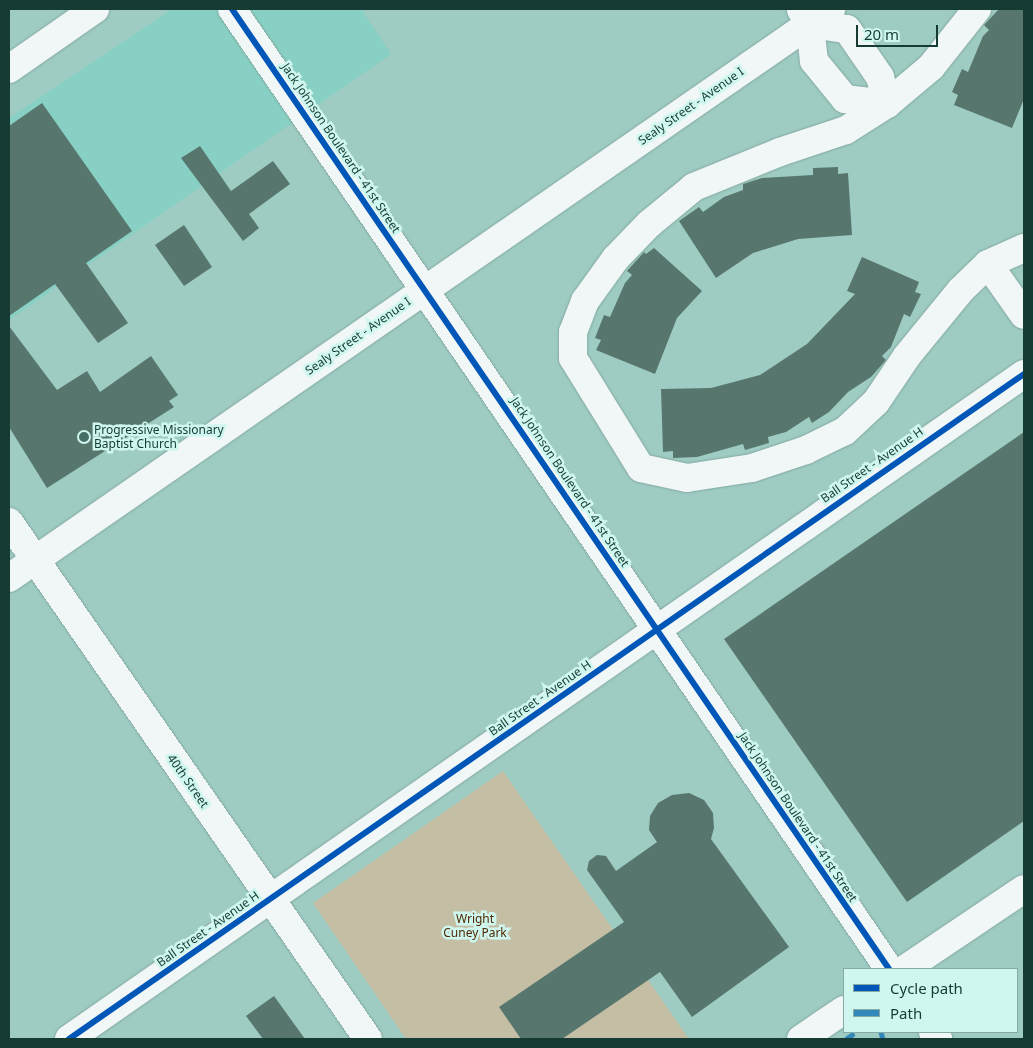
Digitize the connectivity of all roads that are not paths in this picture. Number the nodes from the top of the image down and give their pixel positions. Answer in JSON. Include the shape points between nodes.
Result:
{"nodes":[{"id":1,"x":95,"y":9,"type":"edge"},
{"id":2,"x":232,"y":9,"type":"edge"},
{"id":3,"x":977,"y":9,"type":"edge"},
{"id":4,"x":814,"y":14,"type":"edge"},
{"id":5,"x":9,"y":69,"type":"edge"},
{"id":6,"x":887,"y":104,"type":"junction"},
{"id":7,"x":1024,"y":248,"type":"edge"},
{"id":8,"x":988,"y":264,"type":"junction"},
{"id":9,"x":425,"y":290,"type":"junction"},
{"id":10,"x":1024,"y":315,"type":"edge"},
{"id":11,"x":1024,"y":374,"type":"edge"},
{"id":12,"x":9,"y":522,"type":"edge"},
{"id":13,"x":35,"y":560,"type":"junction"},
{"id":14,"x":9,"y":578,"type":"edge"},
{"id":15,"x":657,"y":629,"type":"junction"},
{"id":16,"x":1024,"y":889,"type":"edge"},
{"id":17,"x":270,"y":900,"type":"junction"},
{"id":18,"x":888,"y":968,"type":"edge"},
{"id":19,"x":906,"y":968,"type":"edge"},
{"id":20,"x":843,"y":1011,"type":"edge"},
{"id":21,"x":69,"y":1039,"type":"edge"},
{"id":22,"x":368,"y":1039,"type":"edge"},
{"id":23,"x":801,"y":1039,"type":"edge"}],
"edges":[{"from":1,"to":5,"type":"street"},
{"from":2,"to":9,"type":"street","name":"Jack Johnson Boulevard - 41st Street"},
{"from":3,"to":6,"type":"street","via":[[931,68]]},
{"from":4,"to":6,"type":"street","via":[[847,29],[880,77]]},
{"from":4,"to":6,"type":"street","via":[[814,61],[845,99]]},
{"from":4,"to":9,"type":"street","name":"Sealy Street - Avenue I"},
{"from":6,"to":8,"type":"street","via":[[846,130],[780,152],[694,187],[649,224],[616,258],[585,301],[573,332],[573,358],[641,468],[687,478],[752,468],[806,450],[845,431],[876,402],[913,348],[961,290]]},
{"from":7,"to":8,"type":"street"},
{"from":8,"to":10,"type":"street"},
{"from":9,"to":13,"type":"street","name":"Sealy Street - Avenue I"},
{"from":9,"to":15,"type":"street","name":"Jack Johnson Boulevard - 41st Street"},
{"from":11,"to":15,"type":"street","name":"Ball Street - Avenue H"},
{"from":12,"to":13,"type":"street","name":"40th Street"},
{"from":13,"to":14,"type":"street","name":"Sealy Street - Avenue I"},
{"from":13,"to":17,"type":"street","name":"40th Street"},
{"from":15,"to":17,"type":"street","name":"Ball Street - Avenue H"},
{"from":15,"to":18,"type":"street","name":"Jack Johnson Boulevard - 41st Street"},
{"from":16,"to":19,"type":"street"},
{"from":17,"to":21,"type":"street","name":"Ball Street - Avenue H"},
{"from":17,"to":22,"type":"street","name":"40th Street"},
{"from":20,"to":23,"type":"street"}]}
